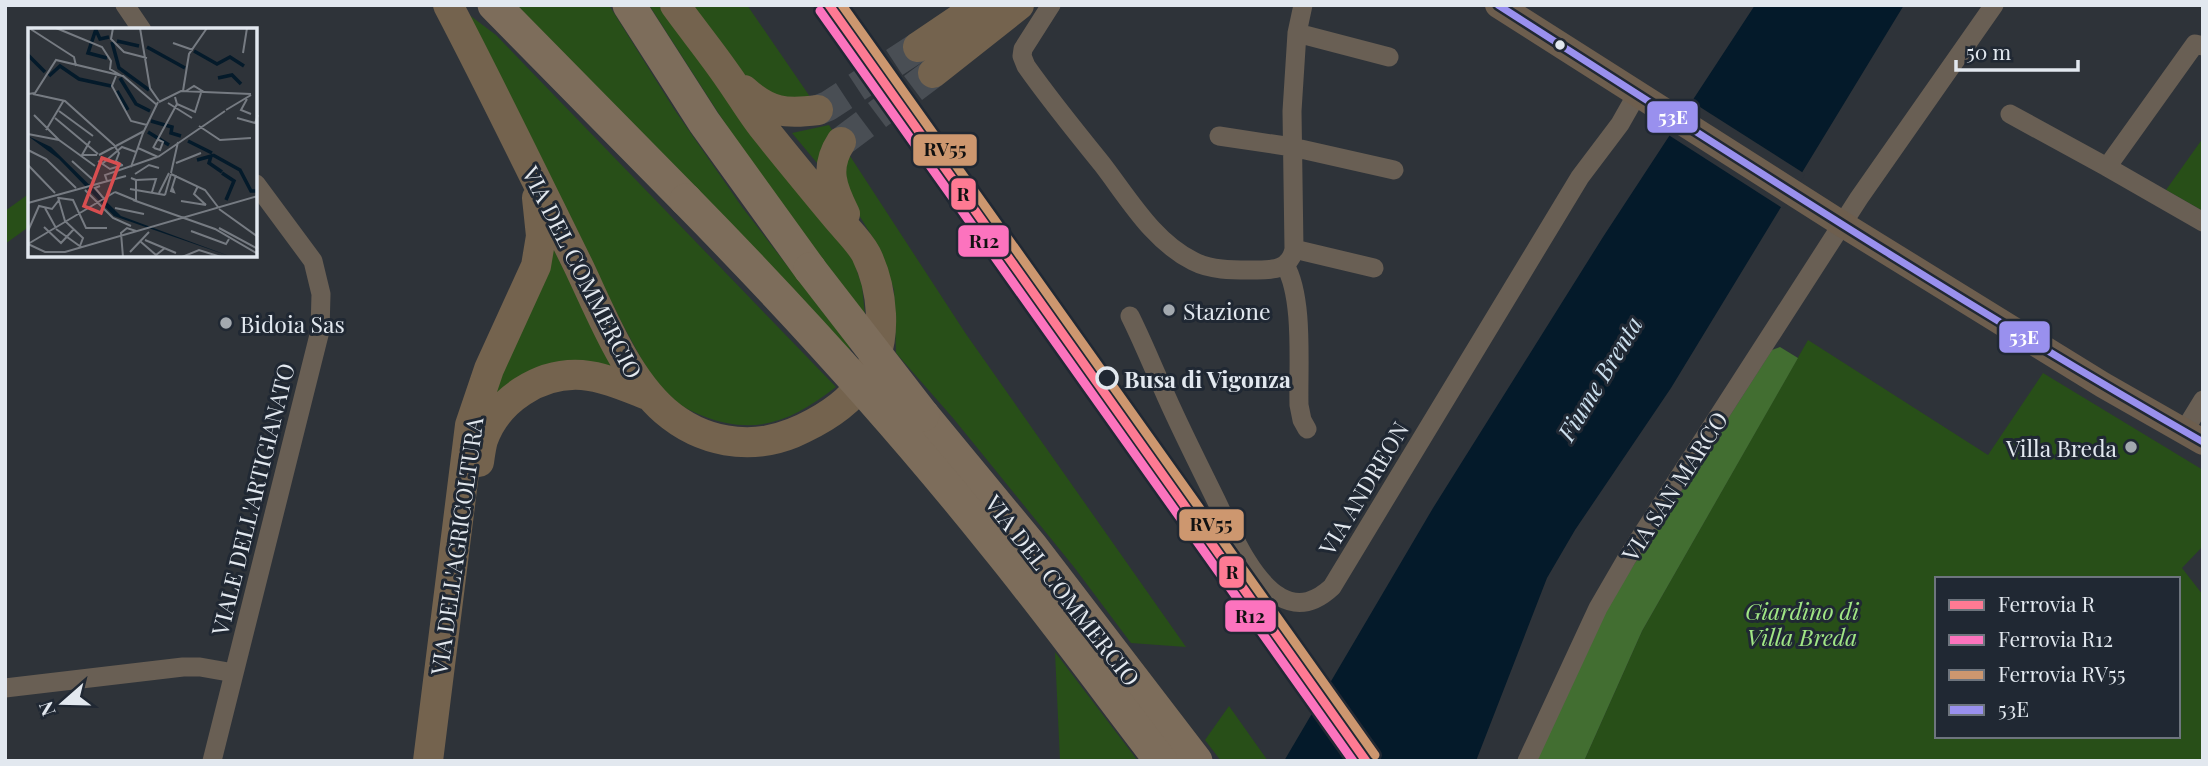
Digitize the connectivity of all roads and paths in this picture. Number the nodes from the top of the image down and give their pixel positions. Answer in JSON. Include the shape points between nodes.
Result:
{"nodes":[{"id":1,"x":125,"y":5,"type":"edge"},
{"id":2,"x":447,"y":5,"type":"edge"},
{"id":3,"x":494,"y":5,"type":"edge"},
{"id":4,"x":629,"y":5,"type":"edge"},
{"id":5,"x":675,"y":5,"type":"edge"},
{"id":6,"x":980,"y":5,"type":"edge"},
{"id":7,"x":1019,"y":5,"type":"edge"},
{"id":8,"x":1051,"y":5,"type":"edge"},
{"id":9,"x":1303,"y":5,"type":"edge"},
{"id":10,"x":1499,"y":5,"type":"edge"},
{"id":11,"x":1994,"y":5,"type":"edge"},
{"id":12,"x":141,"y":28,"type":"edge"},
{"id":13,"x":1297,"y":33,"type":"junction"},
{"id":14,"x":2203,"y":46,"type":"edge"},
{"id":15,"x":918,"y":47,"type":"tunnel mouth"},
{"id":16,"x":1389,"y":57,"type":"dead end"},
{"id":17,"x":933,"y":73,"type":"tunnel mouth"},
{"id":18,"x":727,"y":75,"type":"junction"},
{"id":19,"x":1641,"y":102,"type":"junction"},
{"id":20,"x":818,"y":110,"type":"tunnel mouth"},
{"id":21,"x":2010,"y":114,"type":"dead end"},
{"id":22,"x":1219,"y":136,"type":"dead end"},
{"id":23,"x":841,"y":142,"type":"tunnel mouth"},
{"id":24,"x":1292,"y":147,"type":"junction"},
{"id":25,"x":2107,"y":167,"type":"junction"},
{"id":26,"x":1394,"y":170,"type":"dead end"},
{"id":27,"x":534,"y":177,"type":"junction"},
{"id":28,"x":257,"y":185,"type":"edge"},
{"id":29,"x":1833,"y":217,"type":"junction"},
{"id":30,"x":2203,"y":222,"type":"edge"},
{"id":31,"x":864,"y":252,"type":"junction"},
{"id":32,"x":1290,"y":257,"type":"junction"},
{"id":33,"x":1374,"y":268,"type":"dead end"},
{"id":34,"x":1130,"y":316,"type":"dead end"},
{"id":35,"x":650,"y":396,"type":"junction"},
{"id":36,"x":2203,"y":400,"type":"edge"},
{"id":37,"x":1307,"y":429,"type":"dead end"},
{"id":38,"x":2194,"y":437,"type":"edge"},
{"id":39,"x":234,"y":673,"type":"junction"},
{"id":40,"x":5,"y":688,"type":"edge"},
{"id":41,"x":212,"y":761,"type":"edge"},
{"id":42,"x":428,"y":761,"type":"edge"},
{"id":43,"x":443,"y":761,"type":"edge"},
{"id":44,"x":1161,"y":761,"type":"edge"},
{"id":45,"x":1196,"y":761,"type":"edge"},
{"id":46,"x":1527,"y":761,"type":"edge"}],
"edges":[{"from":1,"to":12,"type":"street"},
{"from":2,"to":27,"type":"main road","name":"VIA DEL COMMERCIO"},
{"from":3,"to":44,"type":"highway","name":"VIA DEL COMMERCIO","bridge":true,"via":[[799,318],[993,543]]},
{"from":4,"to":45,"type":"highway","name":"VIA DEL COMMERCIO","bridge":true,"via":[[810,269]]},
{"from":5,"to":18,"type":"main road","name":"VIA DEL COMMERCIO"},
{"from":6,"to":15,"type":"main road"},
{"from":7,"to":17,"type":"main road"},
{"from":8,"to":32,"type":"street","via":[[1023,49],[1026,66],[1161,240],[1196,263],[1221,269],[1274,270]]},
{"from":9,"to":13,"type":"street"},
{"from":10,"to":19,"type":"main road"},
{"from":11,"to":29,"type":"street","name":"VIA SAN MARCO"},
{"from":13,"to":16,"type":"street"},
{"from":13,"to":24,"type":"street"},
{"from":14,"to":25,"type":"street","via":[[2195,44]]},
{"from":18,"to":20,"type":"main road","via":[[776,110],[791,114]]},
{"from":18,"to":31,"type":"main road","name":"VIA DEL COMMERCIO","via":[[762,127]]},
{"from":19,"to":29,"type":"main road"},
{"from":19,"to":34,"type":"street","name":"VIA ANDREON","via":[[1580,177],[1332,587],[1320,598],[1298,603],[1282,598],[1250,565]]},
{"from":21,"to":25,"type":"street"},
{"from":22,"to":24,"type":"street"},
{"from":23,"to":31,"type":"main road","via":[[831,174],[836,197]]},
{"from":24,"to":26,"type":"street"},
{"from":24,"to":32,"type":"street"},
{"from":25,"to":30,"type":"street"},
{"from":27,"to":35,"type":"main road","name":"VIA DEL COMMERCIO","via":[[626,362]]},
{"from":27,"to":42,"type":"main road","name":"VIA DELL'AGRICOLTURA","via":[[539,251],[470,425]]},
{"from":28,"to":39,"type":"street","name":"VIALE DELL'ARTIGIANATO","via":[[313,261],[321,294],[320,319]]},
{"from":29,"to":38,"type":"main road"},
{"from":29,"to":46,"type":"street","name":"VIA SAN MARCO","via":[[1598,608]]},
{"from":31,"to":35,"type":"main road","name":"VIA DEL COMMERCIO","via":[[880,305],[877,355],[862,383],[824,417],[777,438],[733,443],[682,425]]},
{"from":32,"to":33,"type":"street"},
{"from":32,"to":37,"type":"street","via":[[1299,405]]},
{"from":35,"to":43,"type":"main road","name":"VIA DELL'AGRICOLTURA","via":[[583,375],[555,377],[519,393],[483,440]]},
{"from":36,"to":38,"type":"street"},
{"from":39,"to":40,"type":"street","via":[[183,667]]},
{"from":39,"to":41,"type":"street","name":"VIALE DELL'ARTIGIANATO"}]}
